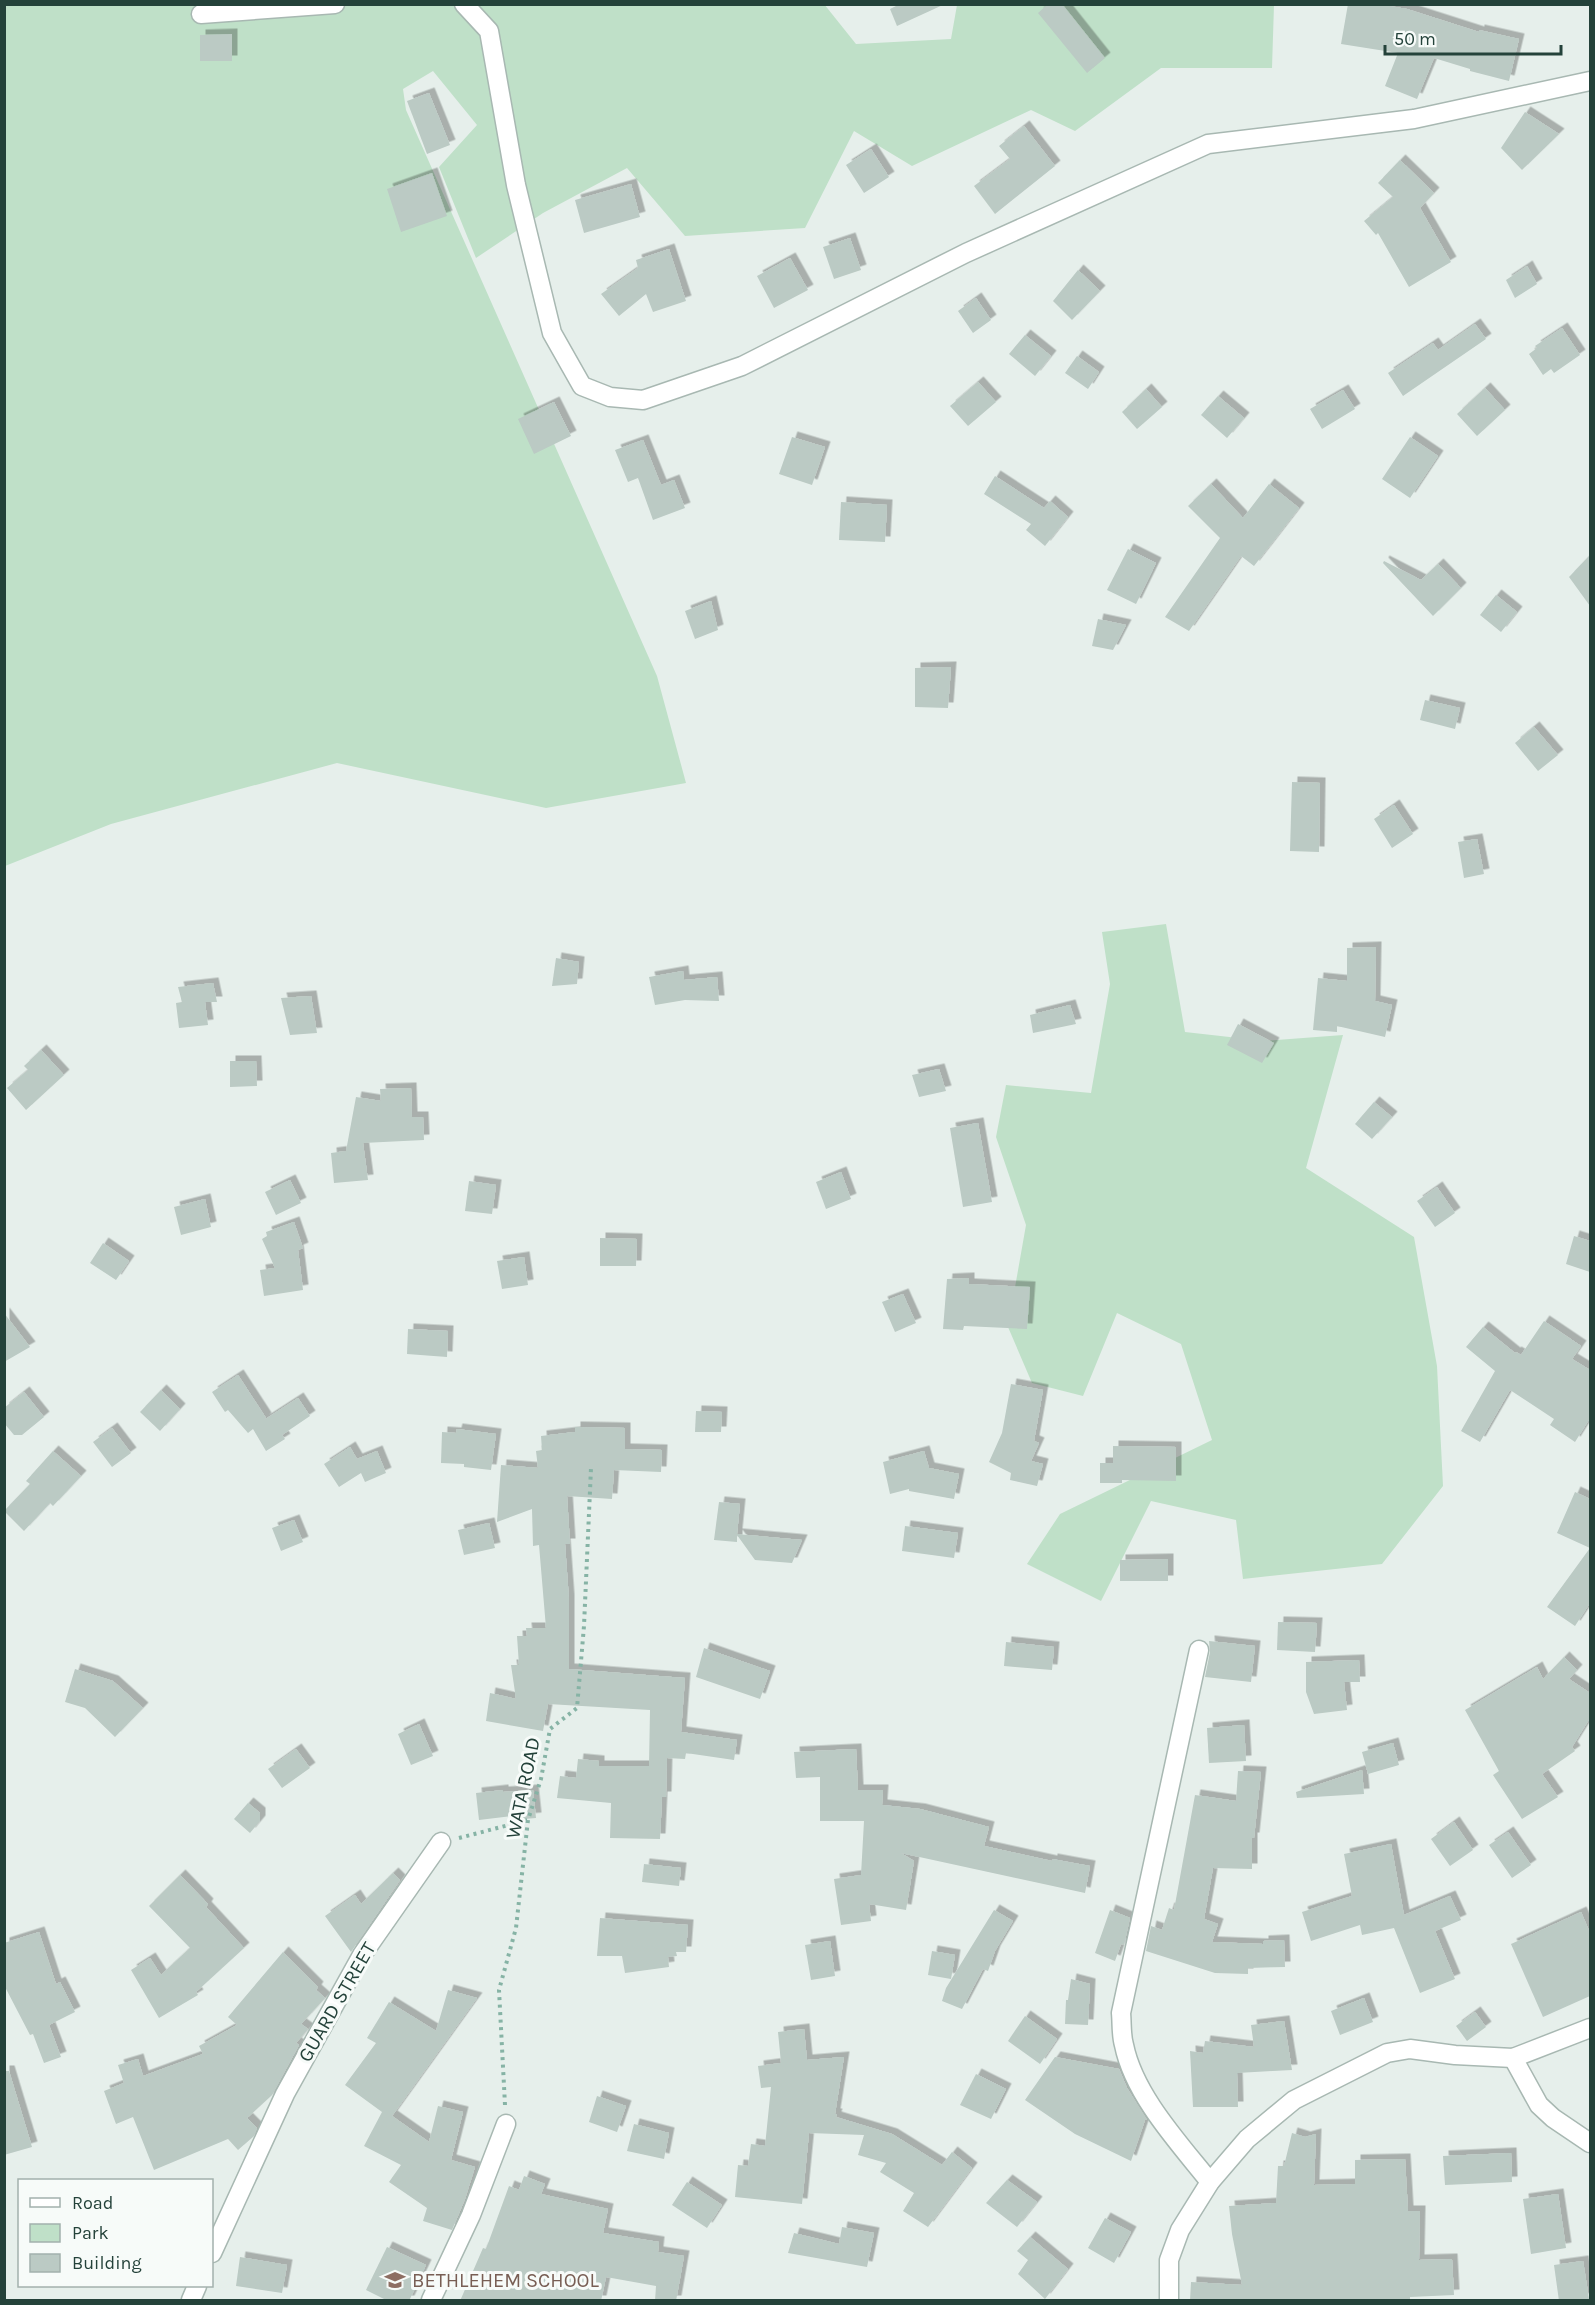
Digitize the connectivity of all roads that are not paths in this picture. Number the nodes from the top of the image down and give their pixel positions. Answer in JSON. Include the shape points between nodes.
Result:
{"nodes":[{"id":1,"x":335,"y":4,"type":"edge"},
{"id":2,"x":464,"y":4,"type":"edge"},
{"id":3,"x":201,"y":14,"type":"dead end"},
{"id":4,"x":1590,"y":81,"type":"edge"},
{"id":5,"x":1199,"y":1650,"type":"dead end"},
{"id":6,"x":441,"y":1842,"type":"road end"},
{"id":7,"x":1590,"y":2028,"type":"edge"},
{"id":8,"x":1513,"y":2058,"type":"junction"},
{"id":9,"x":506,"y":2124,"type":"road end"},
{"id":10,"x":1590,"y":2144,"type":"edge"},
{"id":11,"x":1210,"y":2182,"type":"junction"},
{"id":12,"x":213,"y":2251,"type":"edge"},
{"id":13,"x":197,"y":2287,"type":"edge"},
{"id":14,"x":190,"y":2301,"type":"edge"},
{"id":15,"x":431,"y":2301,"type":"edge"},
{"id":16,"x":1169,"y":2301,"type":"edge"}],
"edges":[{"from":1,"to":3,"type":"street"},
{"from":2,"to":4,"type":"street","via":[[489,32],[516,185],[552,333],[582,386],[610,397],[643,400],[742,366],[966,253],[1208,144],[1414,119]]},
{"from":5,"to":11,"type":"street","via":[[1121,2013],[1124,2045],[1134,2075],[1160,2118]]},
{"from":6,"to":12,"type":"street","name":"GUARD STREET","via":[[362,1955],[285,2094]]},
{"from":7,"to":8,"type":"street"},
{"from":8,"to":10,"type":"street","via":[[1539,2105]]},
{"from":8,"to":11,"type":"street","via":[[1410,2049],[1388,2053],[1294,2100],[1247,2139]]},
{"from":9,"to":15,"type":"street","via":[[471,2215]]},
{"from":11,"to":16,"type":"street","via":[[1180,2230],[1169,2260]]},
{"from":13,"to":14,"type":"street"}]}
